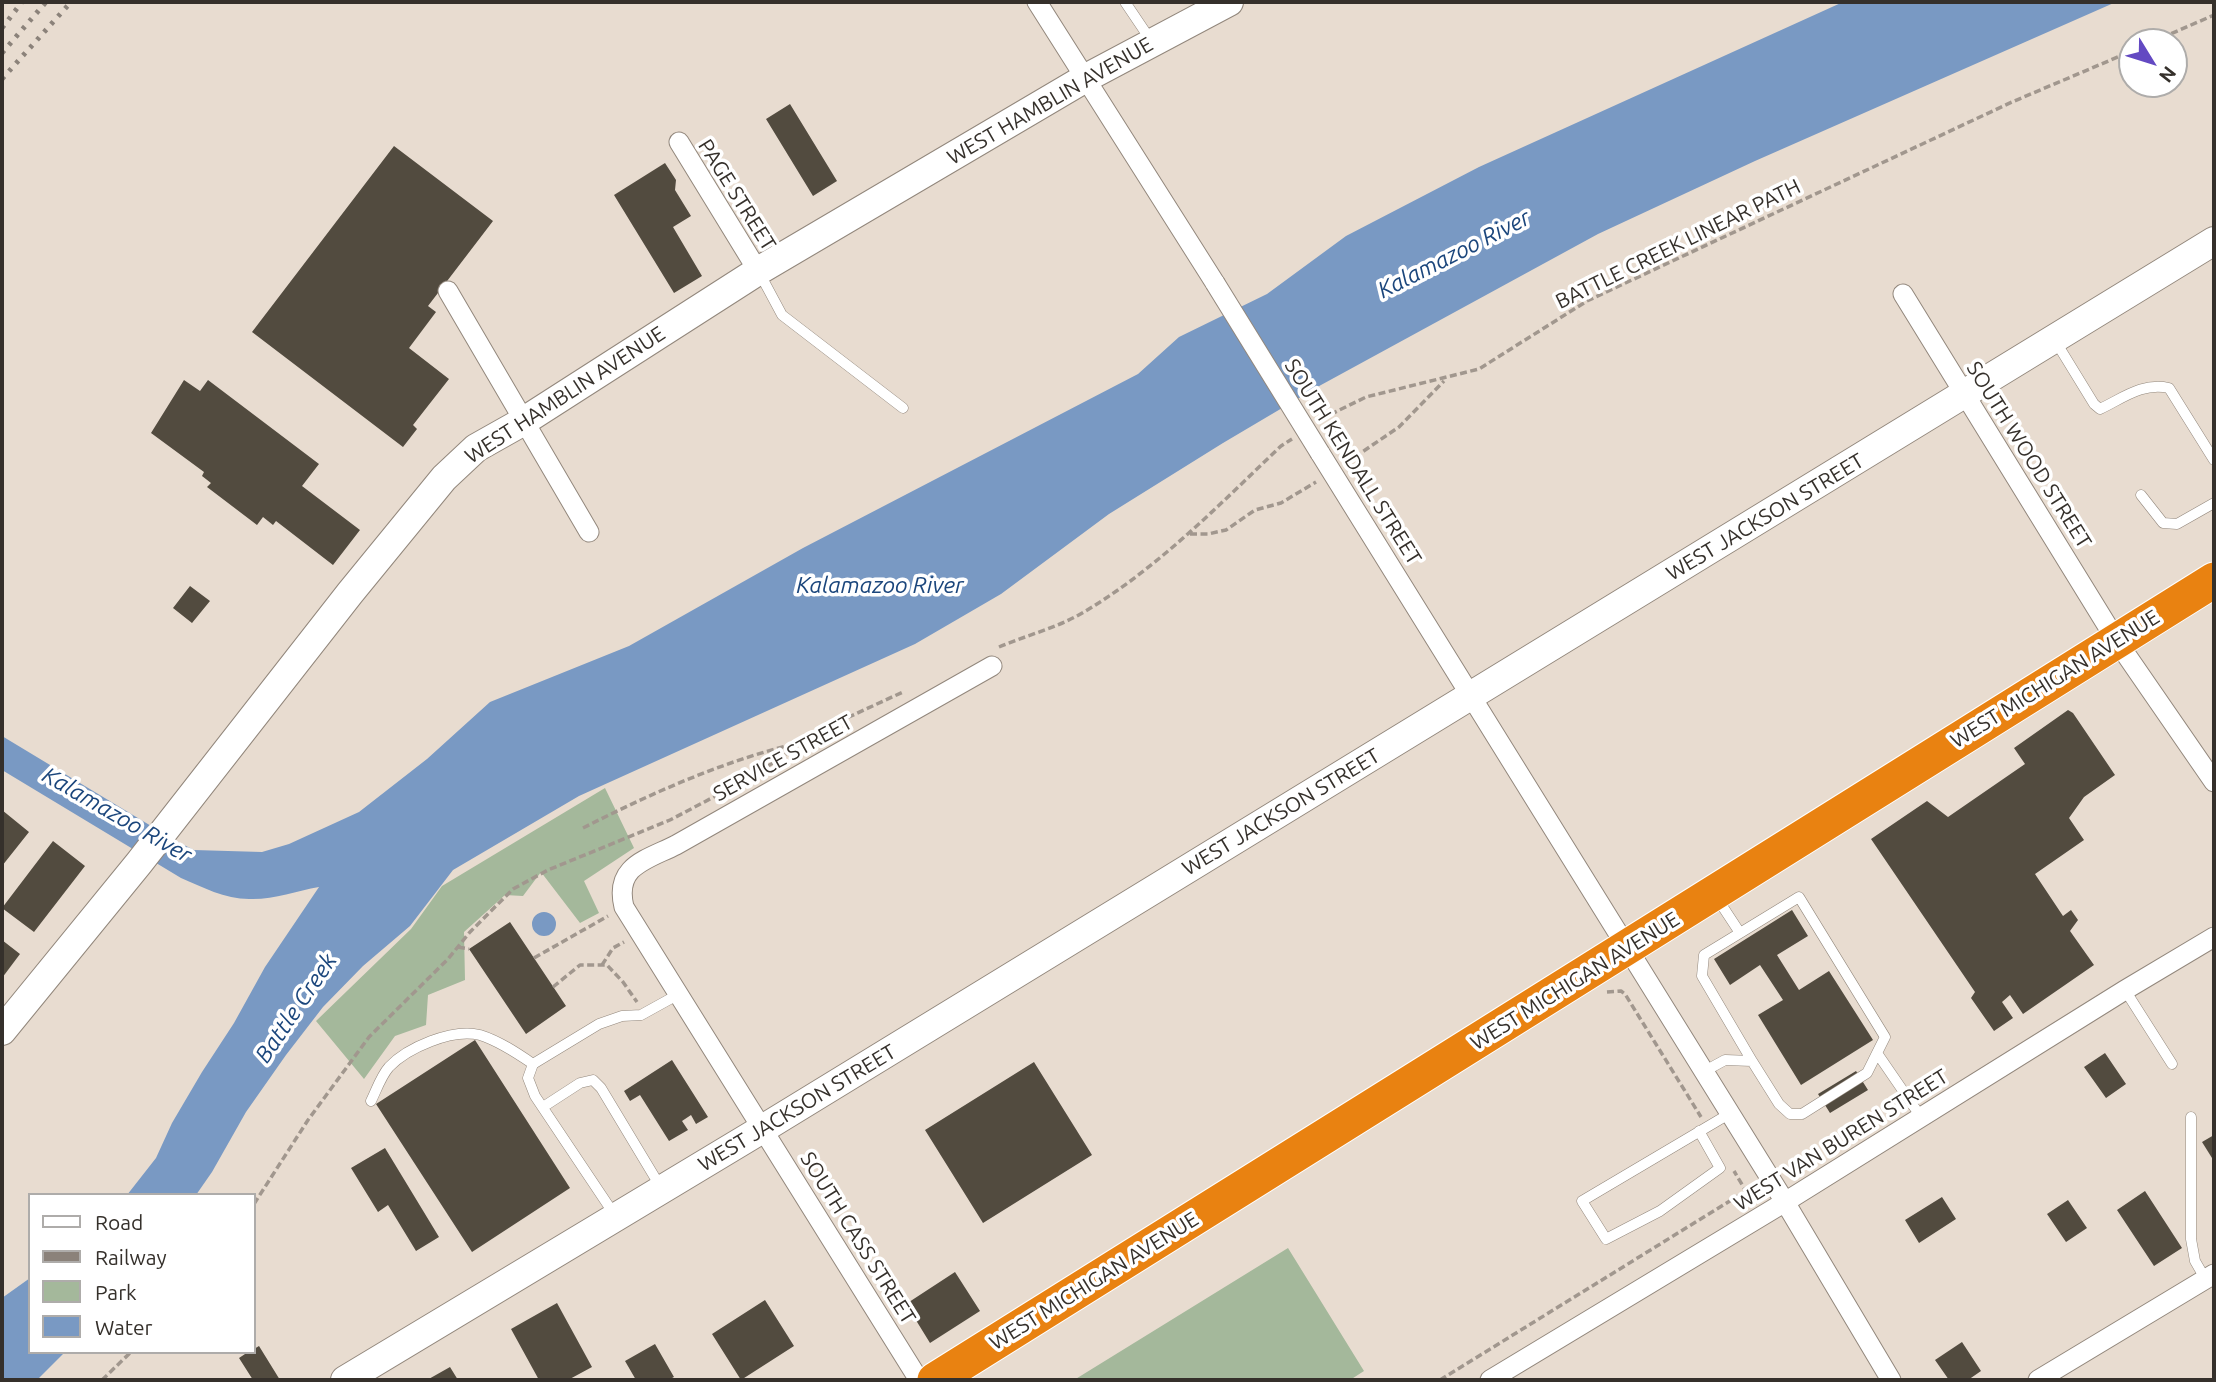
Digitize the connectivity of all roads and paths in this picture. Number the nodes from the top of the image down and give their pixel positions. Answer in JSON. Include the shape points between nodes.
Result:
{"nodes":[{"id":1,"x":1037,"y":2,"type":"edge"},
{"id":2,"x":1125,"y":2,"type":"edge"},
{"id":3,"x":1228,"y":2,"type":"edge"},
{"id":4,"x":2214,"y":15,"type":"edge"},
{"id":5,"x":2184,"y":28,"type":"edge"},
{"id":6,"x":1152,"y":42,"type":"junction"},
{"id":7,"x":2118,"y":57,"type":"edge"},
{"id":8,"x":1084,"y":79,"type":"junction"},
{"id":9,"x":678,"y":142,"type":"dead end"},
{"id":10,"x":2214,"y":241,"type":"edge"},
{"id":11,"x":758,"y":271,"type":"junction"},
{"id":12,"x":448,"y":291,"type":"dead end"},
{"id":13,"x":1903,"y":294,"type":"dead end"},
{"id":14,"x":2054,"y":340,"type":"junction"},
{"id":15,"x":1966,"y":395,"type":"junction"},
{"id":16,"x":903,"y":408,"type":"dead end"},
{"id":17,"x":1321,"y":420,"type":"dead end"},
{"id":18,"x":524,"y":421,"type":"junction"},
{"id":19,"x":1301,"y":433,"type":"dead end"},
{"id":20,"x":2214,"y":460,"type":"edge"},
{"id":21,"x":2141,"y":495,"type":"dead end"},
{"id":22,"x":2214,"y":503,"type":"edge"},
{"id":23,"x":589,"y":532,"type":"dead end"},
{"id":24,"x":2214,"y":580,"type":"edge"},
{"id":25,"x":2116,"y":640,"type":"junction"},
{"id":26,"x":991,"y":659,"type":"joint"},
{"id":27,"x":914,"y":687,"type":"dead end"},
{"id":28,"x":1471,"y":695,"type":"junction"},
{"id":29,"x":797,"y":744,"type":"junction"},
{"id":30,"x":2214,"y":782,"type":"edge"},
{"id":31,"x":583,"y":828,"type":"dead end"},
{"id":32,"x":1714,"y":893,"type":"junction"},
{"id":33,"x":624,"y":906,"type":"junction"},
{"id":34,"x":640,"y":932,"type":"junction"},
{"id":35,"x":1740,"y":933,"type":"junction"},
{"id":36,"x":2214,"y":937,"type":"edge"},
{"id":37,"x":458,"y":947,"type":"junction"},
{"id":38,"x":470,"y":949,"type":"dead end"},
{"id":39,"x":1626,"y":949,"type":"junction"},
{"id":40,"x":534,"y":958,"type":"dead end"},
{"id":41,"x":601,"y":965,"type":"junction"},
{"id":42,"x":553,"y":987,"type":"dead end"},
{"id":43,"x":2125,"y":990,"type":"junction"},
{"id":44,"x":1605,"y":993,"type":"dead end"},
{"id":45,"x":679,"y":994,"type":"junction"},
{"id":46,"x":639,"y":1006,"type":"dead end"},
{"id":47,"x":2,"y":1031,"type":"edge"},
{"id":48,"x":1877,"y":1053,"type":"junction"},
{"id":49,"x":1752,"y":1061,"type":"junction"},
{"id":50,"x":533,"y":1064,"type":"junction"},
{"id":51,"x":2172,"y":1064,"type":"dead end"},
{"id":52,"x":1703,"y":1072,"type":"junction"},
{"id":53,"x":370,"y":1101,"type":"dead end"},
{"id":54,"x":543,"y":1107,"type":"junction"},
{"id":55,"x":1729,"y":1114,"type":"junction"},
{"id":56,"x":1921,"y":1117,"type":"junction"},
{"id":57,"x":2191,"y":1117,"type":"dead end"},
{"id":58,"x":764,"y":1128,"type":"junction"},
{"id":59,"x":1703,"y":1129,"type":"junction"},
{"id":60,"x":1733,"y":1169,"type":"dead end"},
{"id":61,"x":662,"y":1190,"type":"junction"},
{"id":62,"x":256,"y":1201,"type":"edge"},
{"id":63,"x":1785,"y":1202,"type":"junction"},
{"id":64,"x":616,"y":1217,"type":"junction"},
{"id":65,"x":2210,"y":1277,"type":"edge"},
{"id":66,"x":129,"y":1354,"type":"edge"},
{"id":67,"x":102,"y":1380,"type":"edge"},
{"id":68,"x":345,"y":1380,"type":"edge"},
{"id":69,"x":919,"y":1380,"type":"edge"},
{"id":70,"x":935,"y":1380,"type":"edge"},
{"id":71,"x":1440,"y":1380,"type":"edge"},
{"id":72,"x":1490,"y":1380,"type":"edge"},
{"id":73,"x":1891,"y":1380,"type":"edge"},
{"id":74,"x":2038,"y":1380,"type":"edge"}],
"edges":[{"from":1,"to":8,"type":"street","name":"SOUTH KENDALL STREET"},
{"from":2,"to":6,"type":"lane"},
{"from":3,"to":6,"type":"street","name":"WEST HAMBLIN AVENUE"},
{"from":4,"to":5,"type":"path"},
{"from":6,"to":8,"type":"street","name":"WEST HAMBLIN AVENUE"},
{"from":7,"to":17,"type":"path","name":"BATTLE CREEK LINEAR PATH","via":[[1587,301],[1479,369],[1366,397]]},
{"from":8,"to":11,"type":"street","name":"WEST HAMBLIN AVENUE"},
{"from":8,"to":28,"type":"street","name":"SOUTH KENDALL STREET","bridge":true},
{"from":9,"to":11,"type":"street","name":"PAGE STREET"},
{"from":10,"to":14,"type":"street","name":"WEST JACKSON STREET"},
{"from":11,"to":16,"type":"lane","via":[[782,315]]},
{"from":11,"to":18,"type":"street","name":"WEST HAMBLIN AVENUE"},
{"from":12,"to":18,"type":"street"},
{"from":13,"to":15,"type":"street","name":"SOUTH WOOD STREET"},
{"from":14,"to":15,"type":"street","name":"WEST JACKSON STREET"},
{"from":14,"to":20,"type":"lane","via":[[2100,409],[2156,384],[2169,388]]},
{"from":15,"to":25,"type":"street","name":"SOUTH WOOD STREET"},
{"from":15,"to":28,"type":"street","name":"WEST JACKSON STREET"},
{"from":18,"to":23,"type":"street"},
{"from":18,"to":47,"type":"street","name":"WEST HAMBLIN AVENUE","via":[[475,448],[444,478]]},
{"from":19,"to":26,"type":"path","via":[[1141,572],[1084,612],[1015,640]]},
{"from":21,"to":22,"type":"lane","via":[[2164,523],[2177,524]]},
{"from":24,"to":25,"type":"highway","name":"WEST MICHIGAN AVENUE"},
{"from":25,"to":30,"type":"street","name":"SOUTH WOOD STREET"},
{"from":25,"to":32,"type":"highway","name":"WEST MICHIGAN AVENUE"},
{"from":26,"to":33,"type":"street","name":"SERVICE STREET","via":[[626,872],[621,888]]},
{"from":27,"to":29,"type":"path"},
{"from":28,"to":39,"type":"street","name":"SOUTH KENDALL STREET"},
{"from":28,"to":58,"type":"street","name":"WEST JACKSON STREET"},
{"from":29,"to":31,"type":"path","via":[[680,783]]},
{"from":29,"to":37,"type":"path","via":[[748,779],[670,820],[513,889]]},
{"from":32,"to":35,"type":"lane"},
{"from":32,"to":39,"type":"highway","name":"WEST MICHIGAN AVENUE"},
{"from":33,"to":34,"type":"street","name":"SOUTH CASS STREET"},
{"from":33,"to":40,"type":"path"},
{"from":34,"to":41,"type":"path","via":[[613,948]]},
{"from":34,"to":45,"type":"street","name":"SOUTH CASS STREET"},
{"from":35,"to":48,"type":"lane","via":[[1799,897],[1885,1037]]},
{"from":35,"to":49,"type":"lane","via":[[1704,955],[1702,976]]},
{"from":36,"to":43,"type":"street","name":"WEST VAN BUREN STREET"},
{"from":37,"to":38,"type":"path"},
{"from":37,"to":62,"type":"path","via":[[369,1037]]},
{"from":39,"to":52,"type":"street","name":"SOUTH KENDALL STREET"},
{"from":39,"to":70,"type":"highway","name":"WEST MICHIGAN AVENUE"},
{"from":41,"to":42,"type":"path","via":[[580,964]]},
{"from":41,"to":46,"type":"path","via":[[607,965],[624,982]]},
{"from":43,"to":51,"type":"lane"},
{"from":43,"to":56,"type":"street","name":"WEST VAN BUREN STREET"},
{"from":44,"to":59,"type":"path","via":[[1625,994]]},
{"from":45,"to":50,"type":"lane","via":[[641,1015],[599,1024]]},
{"from":45,"to":58,"type":"street","name":"SOUTH CASS STREET"},
{"from":48,"to":49,"type":"lane","via":[[1867,1073],[1802,1114],[1790,1114],[1779,1104]]},
{"from":48,"to":56,"type":"lane"},
{"from":49,"to":52,"type":"lane","via":[[1725,1060]]},
{"from":50,"to":53,"type":"lane","via":[[481,1035],[455,1035],[411,1049],[387,1068]]},
{"from":50,"to":54,"type":"lane","via":[[528,1078]]},
{"from":52,"to":55,"type":"street","name":"SOUTH KENDALL STREET"},
{"from":54,"to":61,"type":"lane","via":[[580,1083],[593,1080]]},
{"from":54,"to":64,"type":"lane"},
{"from":55,"to":59,"type":"lane"},
{"from":55,"to":63,"type":"street","name":"SOUTH KENDALL STREET"},
{"from":56,"to":63,"type":"street","name":"WEST VAN BUREN STREET"},
{"from":57,"to":65,"type":"lane","via":[[2191,1239],[2195,1261]]},
{"from":58,"to":61,"type":"street","name":"WEST JACKSON STREET"},
{"from":58,"to":69,"type":"street","name":"SOUTH CASS STREET"},
{"from":59,"to":59,"type":"lane","via":[[1720,1168],[1660,1211],[1606,1239],[1582,1201]]},
{"from":60,"to":71,"type":"path","via":[[1746,1191]]},
{"from":61,"to":64,"type":"street","name":"WEST JACKSON STREET"},
{"from":63,"to":72,"type":"street","name":"WEST VAN BUREN STREET"},
{"from":63,"to":73,"type":"street","name":"SOUTH KENDALL STREET"},
{"from":64,"to":68,"type":"street","name":"WEST JACKSON STREET"},
{"from":65,"to":74,"type":"street"},
{"from":66,"to":67,"type":"path"}]}
